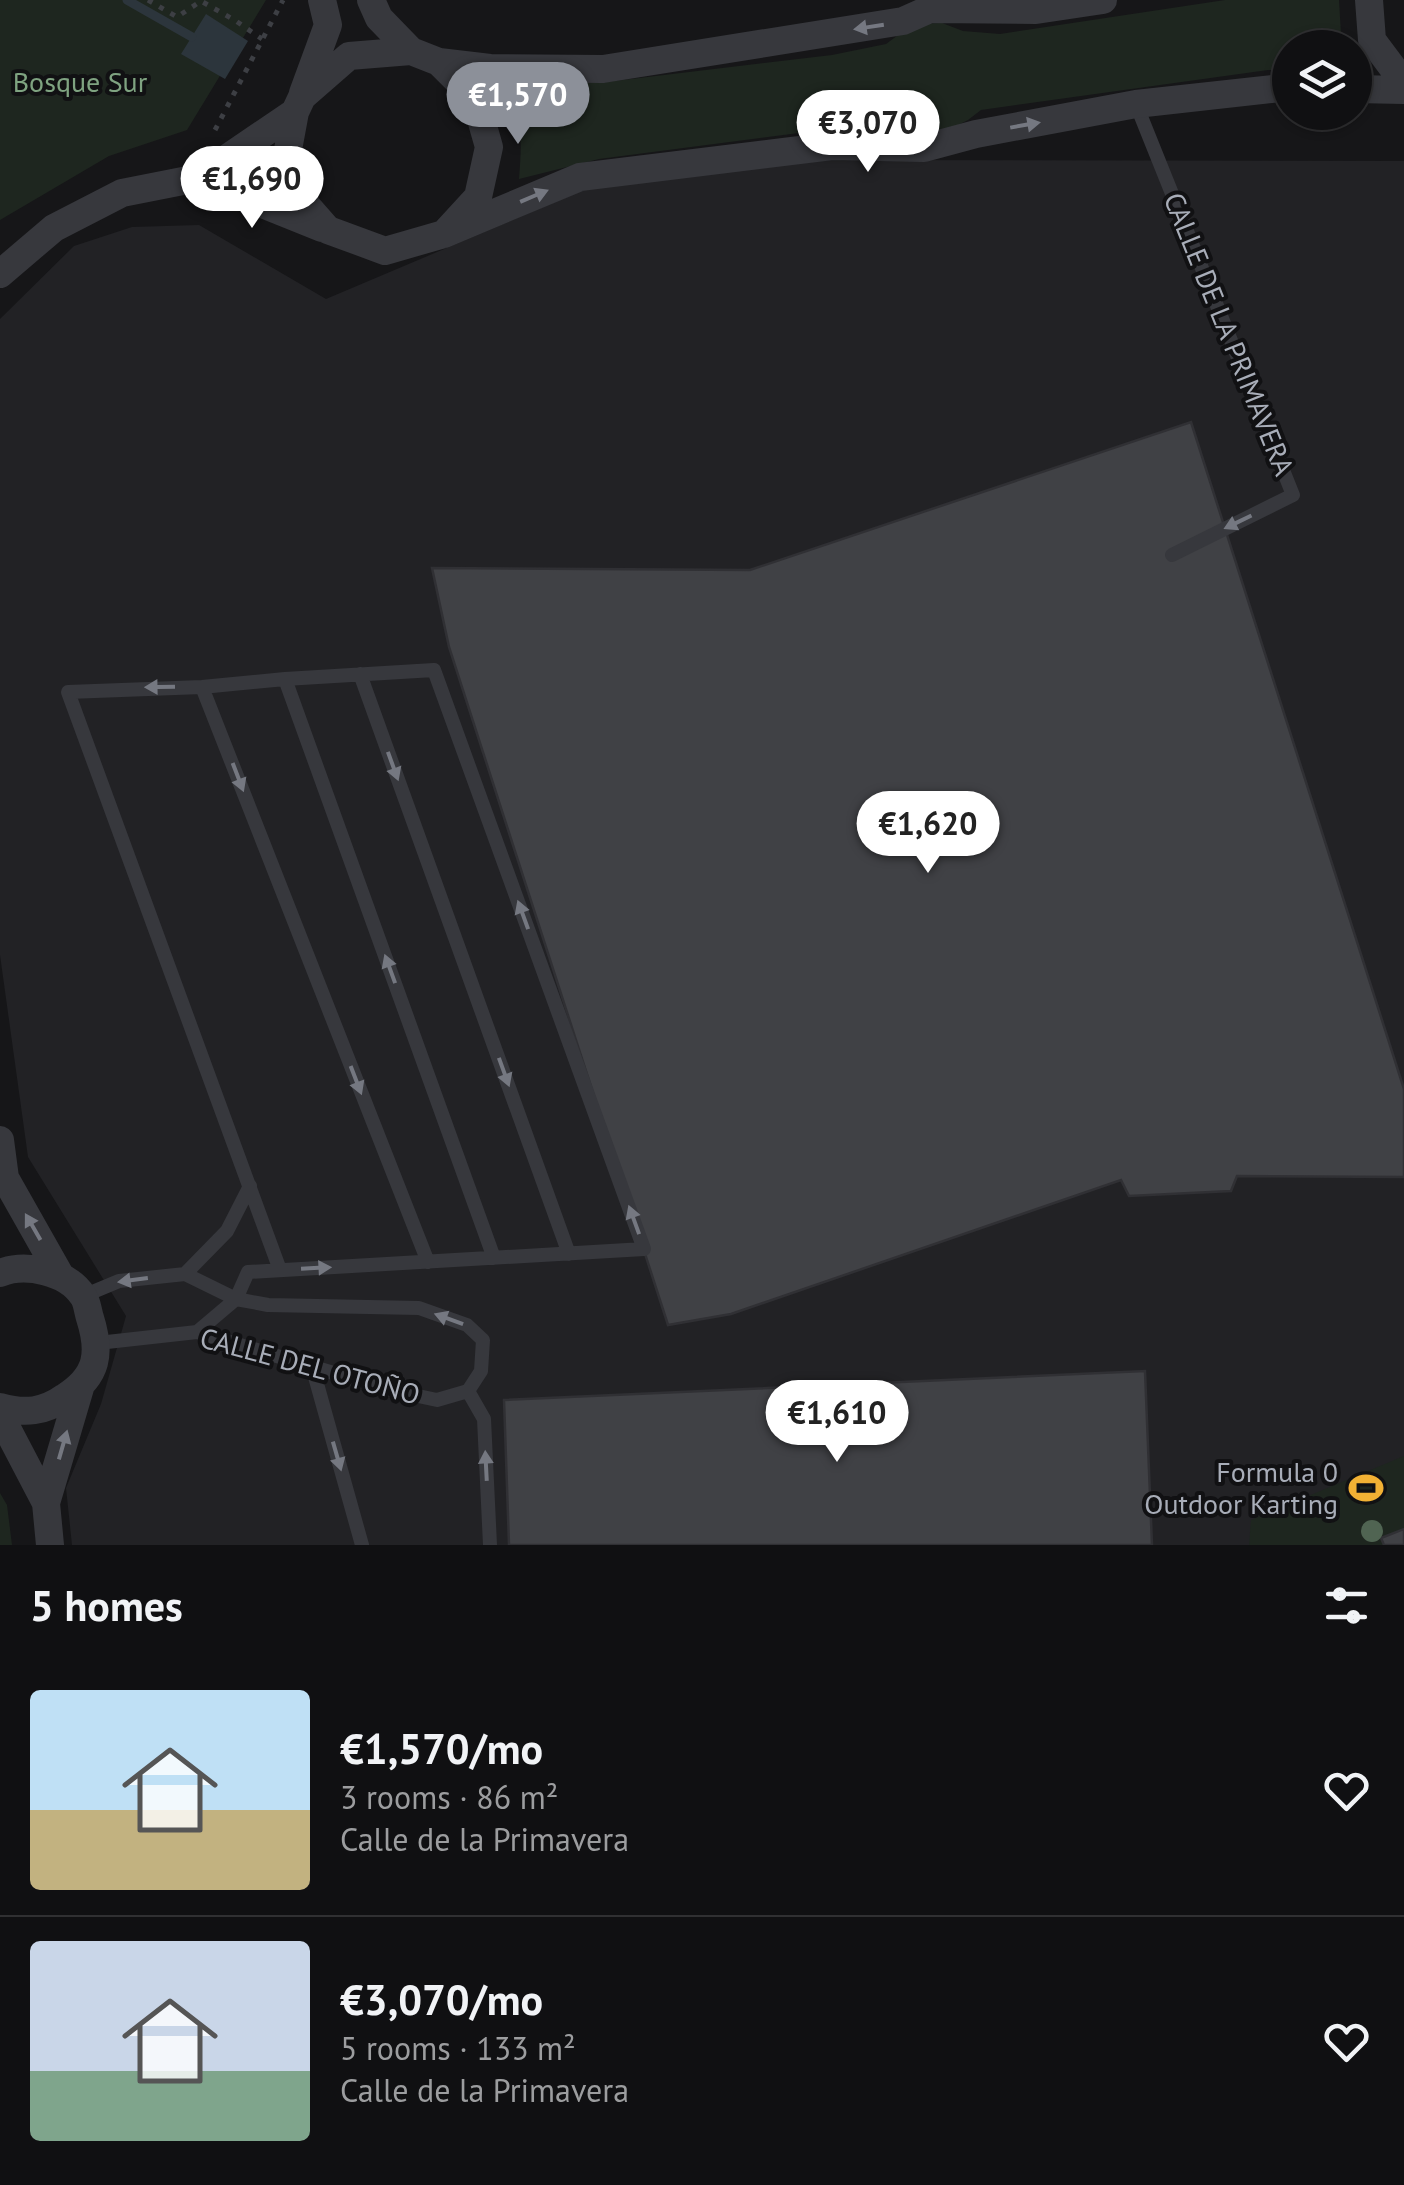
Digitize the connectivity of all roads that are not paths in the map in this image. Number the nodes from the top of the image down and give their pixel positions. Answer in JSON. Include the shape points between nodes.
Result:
{"nodes":[{"id":1,"x":322,"y":0,"type":"edge"},
{"id":2,"x":371,"y":0,"type":"edge"},
{"id":3,"x":1103,"y":0,"type":"edge"},
{"id":4,"x":1368,"y":0,"type":"edge"},
{"id":5,"x":411,"y":51,"type":"junction"},
{"id":6,"x":439,"y":62,"type":"junction"},
{"id":7,"x":1404,"y":87,"type":"edge"},
{"id":8,"x":1272,"y":88,"type":"edge"},
{"id":9,"x":1372,"y":88,"type":"edge"},
{"id":10,"x":298,"y":104,"type":"junction"},
{"id":11,"x":1136,"y":104,"type":"junction"},
{"id":12,"x":198,"y":178,"type":"junction"},
{"id":13,"x":328,"y":230,"type":"junction"},
{"id":14,"x":444,"y":234,"type":"junction"},
{"id":15,"x":0,"y":274,"type":"edge"},
{"id":16,"x":1172,"y":554,"type":"dead end"},
{"id":17,"x":360,"y":674,"type":"junction"},
{"id":18,"x":285,"y":678,"type":"junction"},
{"id":19,"x":202,"y":687,"type":"junction"},
{"id":20,"x":0,"y":1140,"type":"edge"},
{"id":21,"x":2,"y":1186,"type":"edge"},
{"id":22,"x":250,"y":1186,"type":"junction"},
{"id":23,"x":569,"y":1254,"type":"junction"},
{"id":24,"x":494,"y":1258,"type":"junction"},
{"id":25,"x":428,"y":1262,"type":"junction"},
{"id":26,"x":280,"y":1270,"type":"junction"},
{"id":27,"x":0,"y":1273,"type":"edge"},
{"id":28,"x":185,"y":1274,"type":"junction"},
{"id":29,"x":61,"y":1276,"type":"junction"},
{"id":30,"x":83,"y":1296,"type":"junction"},
{"id":31,"x":236,"y":1299,"type":"junction"},
{"id":32,"x":197,"y":1332,"type":"junction"},
{"id":33,"x":98,"y":1344,"type":"junction"},
{"id":34,"x":312,"y":1366,"type":"junction"},
{"id":35,"x":80,"y":1388,"type":"junction"},
{"id":36,"x":468,"y":1392,"type":"junction"},
{"id":37,"x":0,"y":1406,"type":"edge"},
{"id":38,"x":0,"y":1415,"type":"edge"},
{"id":39,"x":46,"y":1502,"type":"junction"},
{"id":40,"x":50,"y":1545,"type":"edge"},
{"id":41,"x":362,"y":1545,"type":"edge"},
{"id":42,"x":490,"y":1545,"type":"edge"}],
"edges":[{"from":1,"to":10,"type":"street","via":[[328,25]]},
{"from":2,"to":5,"type":"street","via":[[378,18]]},
{"from":3,"to":6,"type":"street","one_way":true,"via":[[1036,10],[930,9],[904,21],[604,68]]},
{"from":4,"to":7,"type":"street","via":[[1372,40]]},
{"from":5,"to":6,"type":"street"},
{"from":5,"to":10,"type":"street","via":[[349,56]]},
{"from":6,"to":14,"type":"street","via":[[476,98],[489,147],[478,197]]},
{"from":7,"to":9,"type":"street"},
{"from":8,"to":11,"type":"street"},
{"from":10,"to":12,"type":"street"},
{"from":10,"to":13,"type":"street","via":[[291,169],[299,197]]},
{"from":14,"to":11,"type":"street","one_way":true,"via":[[580,177],[832,146],[924,148]]},
{"from":11,"to":16,"type":"lane","name":"CALLE DE LA PRIMAVERA","one_way":true,"via":[[1293,495]]},
{"from":12,"to":13,"type":"street"},
{"from":12,"to":15,"type":"street","via":[[122,193],[54,228]]},
{"from":13,"to":14,"type":"street","via":[[385,250]]},
{"from":17,"to":18,"type":"lane"},
{"from":17,"to":23,"type":"lane","one_way":true},
{"from":23,"to":17,"type":"lane","one_way":true,"via":[[644,1249],[434,670]]},
{"from":18,"to":19,"type":"lane"},
{"from":24,"to":18,"type":"lane","one_way":true},
{"from":19,"to":22,"type":"lane","one_way":true,"via":[[68,692]]},
{"from":19,"to":25,"type":"lane","one_way":true},
{"from":20,"to":21,"type":"street"},
{"from":29,"to":21,"type":"street","one_way":true},
{"from":22,"to":26,"type":"lane"},
{"from":22,"to":28,"type":"lane","via":[[227,1230]]},
{"from":23,"to":24,"type":"lane"},
{"from":24,"to":25,"type":"lane"},
{"from":26,"to":25,"type":"lane","one_way":true},
{"from":26,"to":31,"type":"lane","via":[[248,1272]]},
{"from":27,"to":29,"type":"street","via":[[31,1268]]},
{"from":28,"to":30,"type":"lane","one_way":true,"via":[[118,1281]]},
{"from":28,"to":31,"type":"lane","name":"CALLE DEL OTOÑO"},
{"from":29,"to":30,"type":"street"},
{"from":30,"to":33,"type":"street"},
{"from":31,"to":32,"type":"lane"},
{"from":36,"to":31,"type":"lane","name":"CALLE DEL OTOÑO","one_way":true,"via":[[481,1371],[483,1340],[466,1325],[419,1308],[268,1306]]},
{"from":32,"to":33,"type":"lane","name":"CALLE DEL OTOÑO"},
{"from":32,"to":34,"type":"lane","name":"CALLE DEL OTOÑO"},
{"from":33,"to":35,"type":"street"},
{"from":34,"to":36,"type":"lane","name":"CALLE DEL OTOÑO","via":[[438,1400]]},
{"from":34,"to":41,"type":"lane","one_way":true},
{"from":35,"to":37,"type":"street","via":[[48,1408],[19,1412]]},
{"from":39,"to":35,"type":"street","one_way":true},
{"from":42,"to":36,"type":"lane","one_way":true,"via":[[484,1419]]},
{"from":38,"to":39,"type":"street"},
{"from":39,"to":40,"type":"street"}]}
